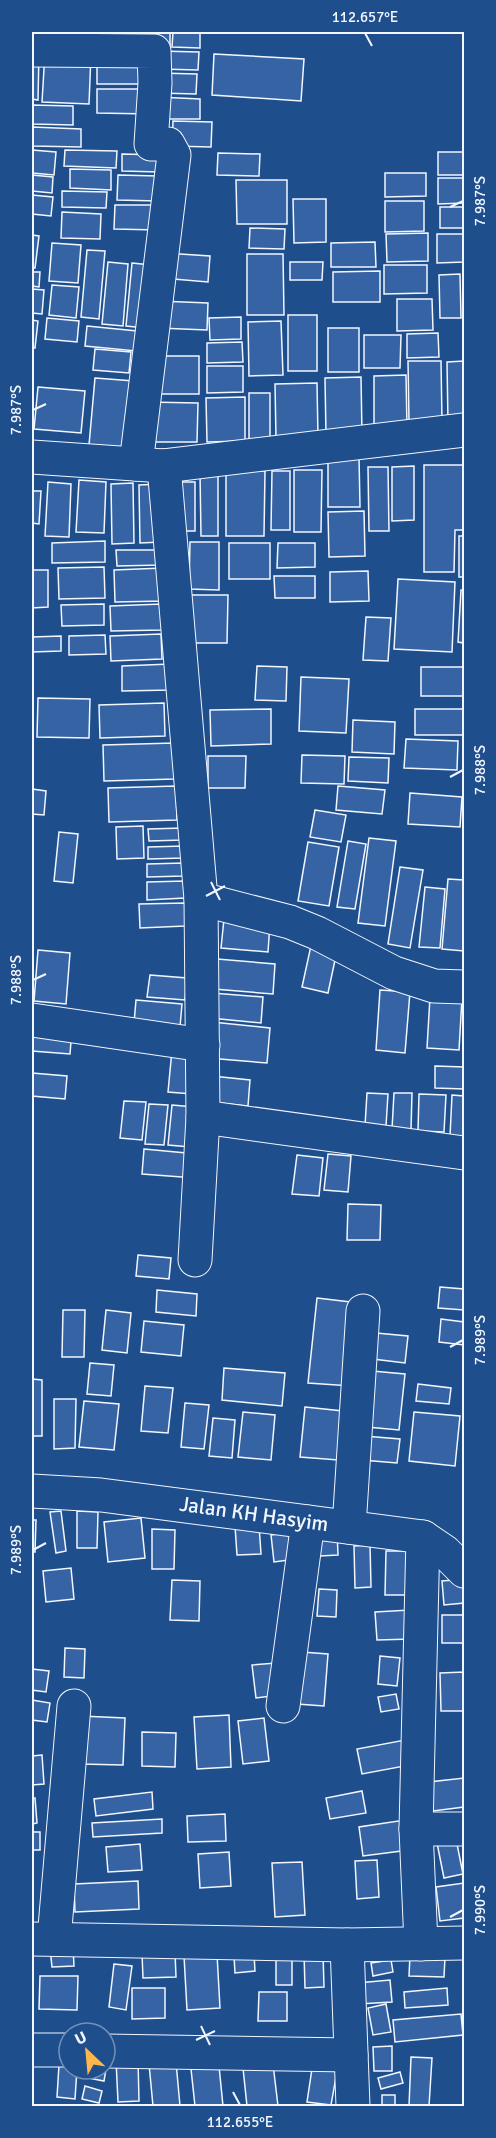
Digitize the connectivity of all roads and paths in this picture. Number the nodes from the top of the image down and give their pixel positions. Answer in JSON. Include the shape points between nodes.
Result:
{"nodes":[{"id":1,"x":32,"y":50,"type":"edge"},
{"id":2,"x":465,"y":430,"type":"edge"},
{"id":3,"x":32,"y":457,"type":"edge"},
{"id":4,"x":150,"y":465,"type":"junction"},
{"id":5,"x":201,"y":899,"type":"junction"},
{"id":6,"x":465,"y":987,"type":"edge"},
{"id":7,"x":32,"y":1020,"type":"edge"},
{"id":8,"x":203,"y":1045,"type":"junction"},
{"id":9,"x":203,"y":1117,"type":"junction"},
{"id":10,"x":465,"y":1153,"type":"edge"},
{"id":11,"x":195,"y":1260,"type":"dead end"},
{"id":12,"x":363,"y":1311,"type":"dead end"},
{"id":13,"x":32,"y":1491,"type":"edge"},
{"id":14,"x":308,"y":1522,"type":"junction"},
{"id":15,"x":349,"y":1527,"type":"junction"},
{"id":16,"x":423,"y":1537,"type":"junction"},
{"id":17,"x":465,"y":1571,"type":"edge"},
{"id":18,"x":74,"y":1706,"type":"dead end"},
{"id":19,"x":283,"y":1706,"type":"dead end"},
{"id":20,"x":417,"y":1829,"type":"junction"},
{"id":21,"x":465,"y":1829,"type":"edge"},
{"id":22,"x":43,"y":1939,"type":"edge"},
{"id":23,"x":465,"y":1943,"type":"edge"},
{"id":24,"x":421,"y":1944,"type":"junction"},
{"id":25,"x":347,"y":1945,"type":"junction"},
{"id":26,"x":32,"y":2050,"type":"edge"},
{"id":27,"x":57,"y":2050,"type":"edge"},
{"id":28,"x":117,"y":2051,"type":"edge"},
{"id":29,"x":351,"y":2055,"type":"junction"},
{"id":30,"x":353,"y":2106,"type":"edge"}],
"edges":[{"from":1,"to":4,"type":"street","via":[[153,51],[151,144],[168,144],[174,155]]},
{"from":2,"to":4,"type":"street"},
{"from":3,"to":4,"type":"street"},
{"from":4,"to":5,"type":"street"},
{"from":5,"to":6,"type":"street","via":[[299,926],[404,976],[434,986]]},
{"from":5,"to":8,"type":"street"},
{"from":7,"to":8,"type":"street"},
{"from":8,"to":9,"type":"street"},
{"from":9,"to":10,"type":"street"},
{"from":9,"to":11,"type":"street"},
{"from":12,"to":15,"type":"street"},
{"from":13,"to":14,"type":"street","name":"Jalan KH Hasyim","via":[[101,1495]]},
{"from":14,"to":15,"type":"street","name":"Jalan KH Hasyim"},
{"from":14,"to":19,"type":"street"},
{"from":15,"to":16,"type":"street","name":"Jalan KH Hasyim"},
{"from":16,"to":17,"type":"street","name":"Jalan KH Hasyim"},
{"from":16,"to":20,"type":"street"},
{"from":18,"to":22,"type":"street"},
{"from":20,"to":21,"type":"street"},
{"from":20,"to":24,"type":"street"},
{"from":22,"to":25,"type":"street"},
{"from":23,"to":24,"type":"street"},
{"from":24,"to":25,"type":"street"},
{"from":25,"to":29,"type":"street"},
{"from":26,"to":27,"type":"street"},
{"from":28,"to":29,"type":"street"},
{"from":29,"to":30,"type":"street"}]}
